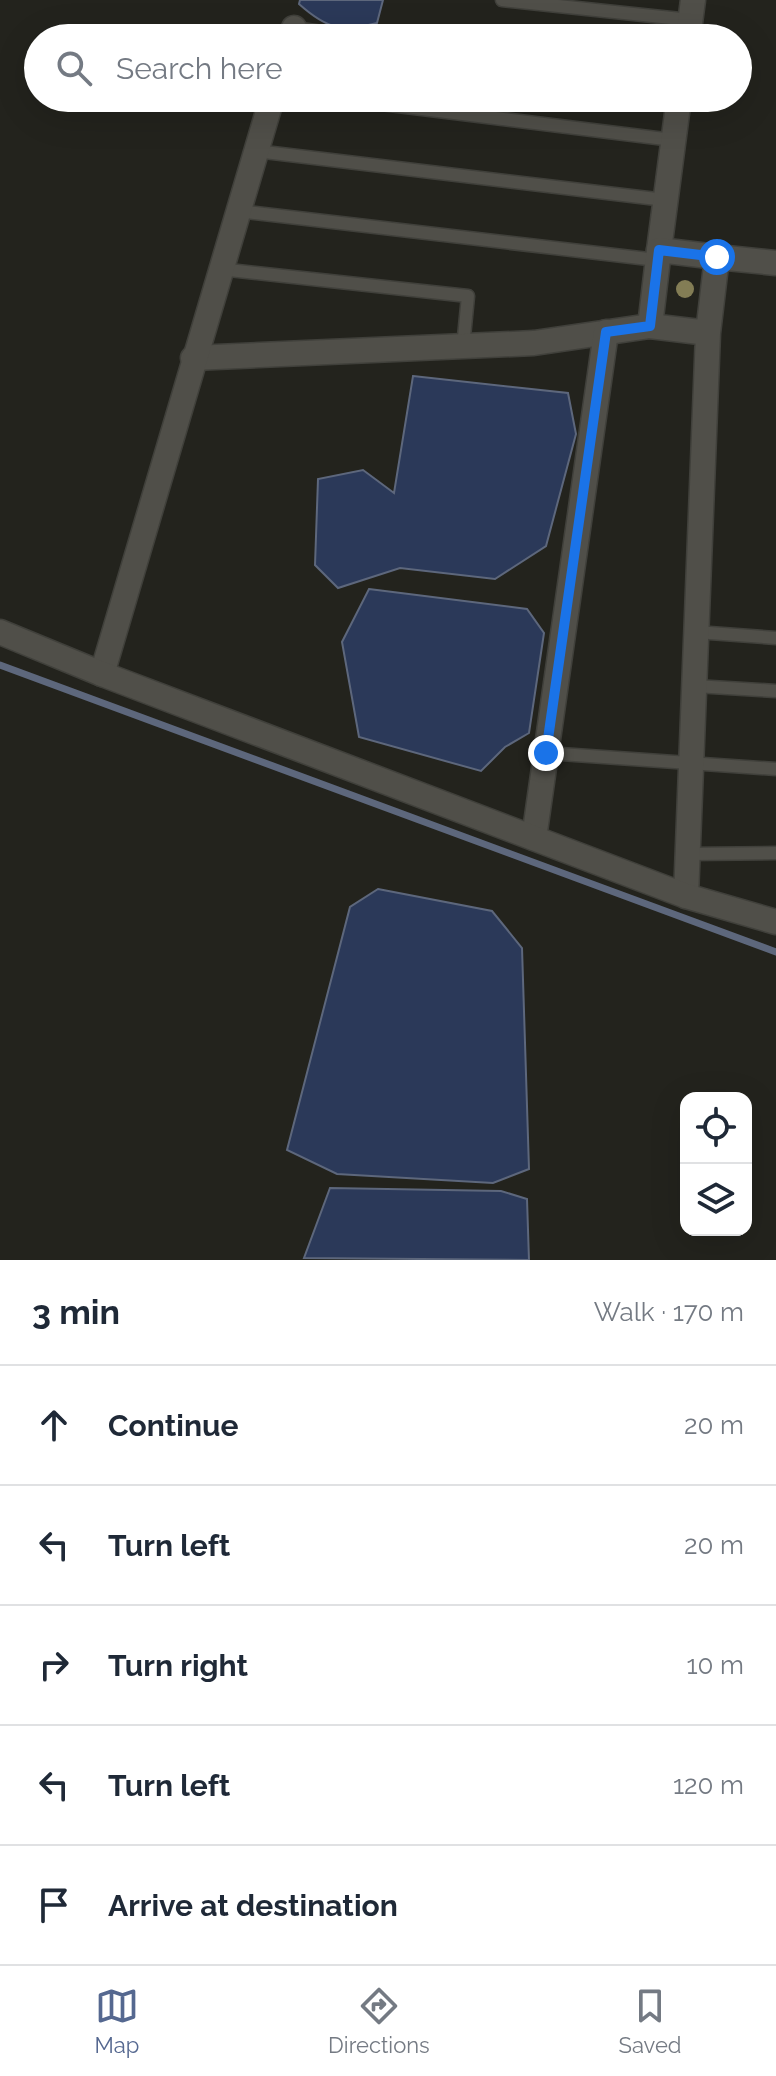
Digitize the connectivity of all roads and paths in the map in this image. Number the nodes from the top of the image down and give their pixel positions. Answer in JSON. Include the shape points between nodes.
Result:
{"nodes":[{"id":1,"x":502,"y":0,"type":"edge"},
{"id":2,"x":690,"y":19,"type":"edge"},
{"id":3,"x":268,"y":112,"type":"edge"},
{"id":4,"x":446,"y":112,"type":"edge"},
{"id":5,"x":677,"y":112,"type":"edge"},
{"id":6,"x":673,"y":140,"type":"junction"},
{"id":7,"x":256,"y":151,"type":"junction"},
{"id":8,"x":665,"y":200,"type":"junction"},
{"id":9,"x":238,"y":211,"type":"junction"},
{"id":10,"x":658,"y":255,"type":"junction"},
{"id":11,"x":717,"y":257,"type":"junction"},
{"id":12,"x":776,"y":263,"type":"edge"},
{"id":13,"x":220,"y":269,"type":"junction"},
{"id":14,"x":650,"y":326,"type":"junction"},
{"id":15,"x":606,"y":332,"type":"junction"},
{"id":16,"x":708,"y":333,"type":"junction"},
{"id":17,"x":463,"y":347,"type":"junction"},
{"id":18,"x":193,"y":358,"type":"junction"},
{"id":19,"x":0,"y":632,"type":"edge"},
{"id":20,"x":696,"y":632,"type":"junction"},
{"id":21,"x":776,"y":638,"type":"edge"},
{"id":22,"x":102,"y":674,"type":"junction"},
{"id":23,"x":695,"y":686,"type":"junction"},
{"id":24,"x":776,"y":691,"type":"edge"},
{"id":25,"x":546,"y":753,"type":"junction"},
{"id":26,"x":692,"y":764,"type":"junction"},
{"id":27,"x":776,"y":769,"type":"edge"},
{"id":28,"x":534,"y":838,"type":"junction"},
{"id":29,"x":776,"y":853,"type":"edge"},
{"id":30,"x":688,"y":854,"type":"junction"},
{"id":31,"x":686,"y":896,"type":"junction"},
{"id":32,"x":776,"y":922,"type":"edge"}],
"edges":[{"from":1,"to":2,"type":"lane"},
{"from":3,"to":7,"type":"street"},
{"from":4,"to":6,"type":"lane"},
{"from":5,"to":6,"type":"street"},
{"from":6,"to":8,"type":"street"},
{"from":7,"to":8,"type":"lane"},
{"from":7,"to":9,"type":"street"},
{"from":8,"to":10,"type":"street"},
{"from":9,"to":10,"type":"lane"},
{"from":9,"to":13,"type":"street"},
{"from":10,"to":11,"type":"street"},
{"from":10,"to":14,"type":"street"},
{"from":11,"to":12,"type":"street"},
{"from":11,"to":16,"type":"street"},
{"from":13,"to":17,"type":"lane","via":[[468,296]]},
{"from":13,"to":18,"type":"street"},
{"from":14,"to":15,"type":"street"},
{"from":14,"to":16,"type":"street"},
{"from":15,"to":17,"type":"street"},
{"from":15,"to":25,"type":"street"},
{"from":16,"to":20,"type":"street"},
{"from":17,"to":18,"type":"street"},
{"from":18,"to":22,"type":"street"},
{"from":19,"to":22,"type":"street"},
{"from":20,"to":21,"type":"lane"},
{"from":20,"to":23,"type":"street"},
{"from":22,"to":28,"type":"street"},
{"from":23,"to":24,"type":"lane"},
{"from":23,"to":26,"type":"street"},
{"from":25,"to":26,"type":"lane"},
{"from":25,"to":28,"type":"street"},
{"from":26,"to":27,"type":"lane"},
{"from":26,"to":30,"type":"street"},
{"from":28,"to":31,"type":"street"},
{"from":29,"to":30,"type":"lane"},
{"from":30,"to":31,"type":"street"},
{"from":31,"to":32,"type":"street"}]}
